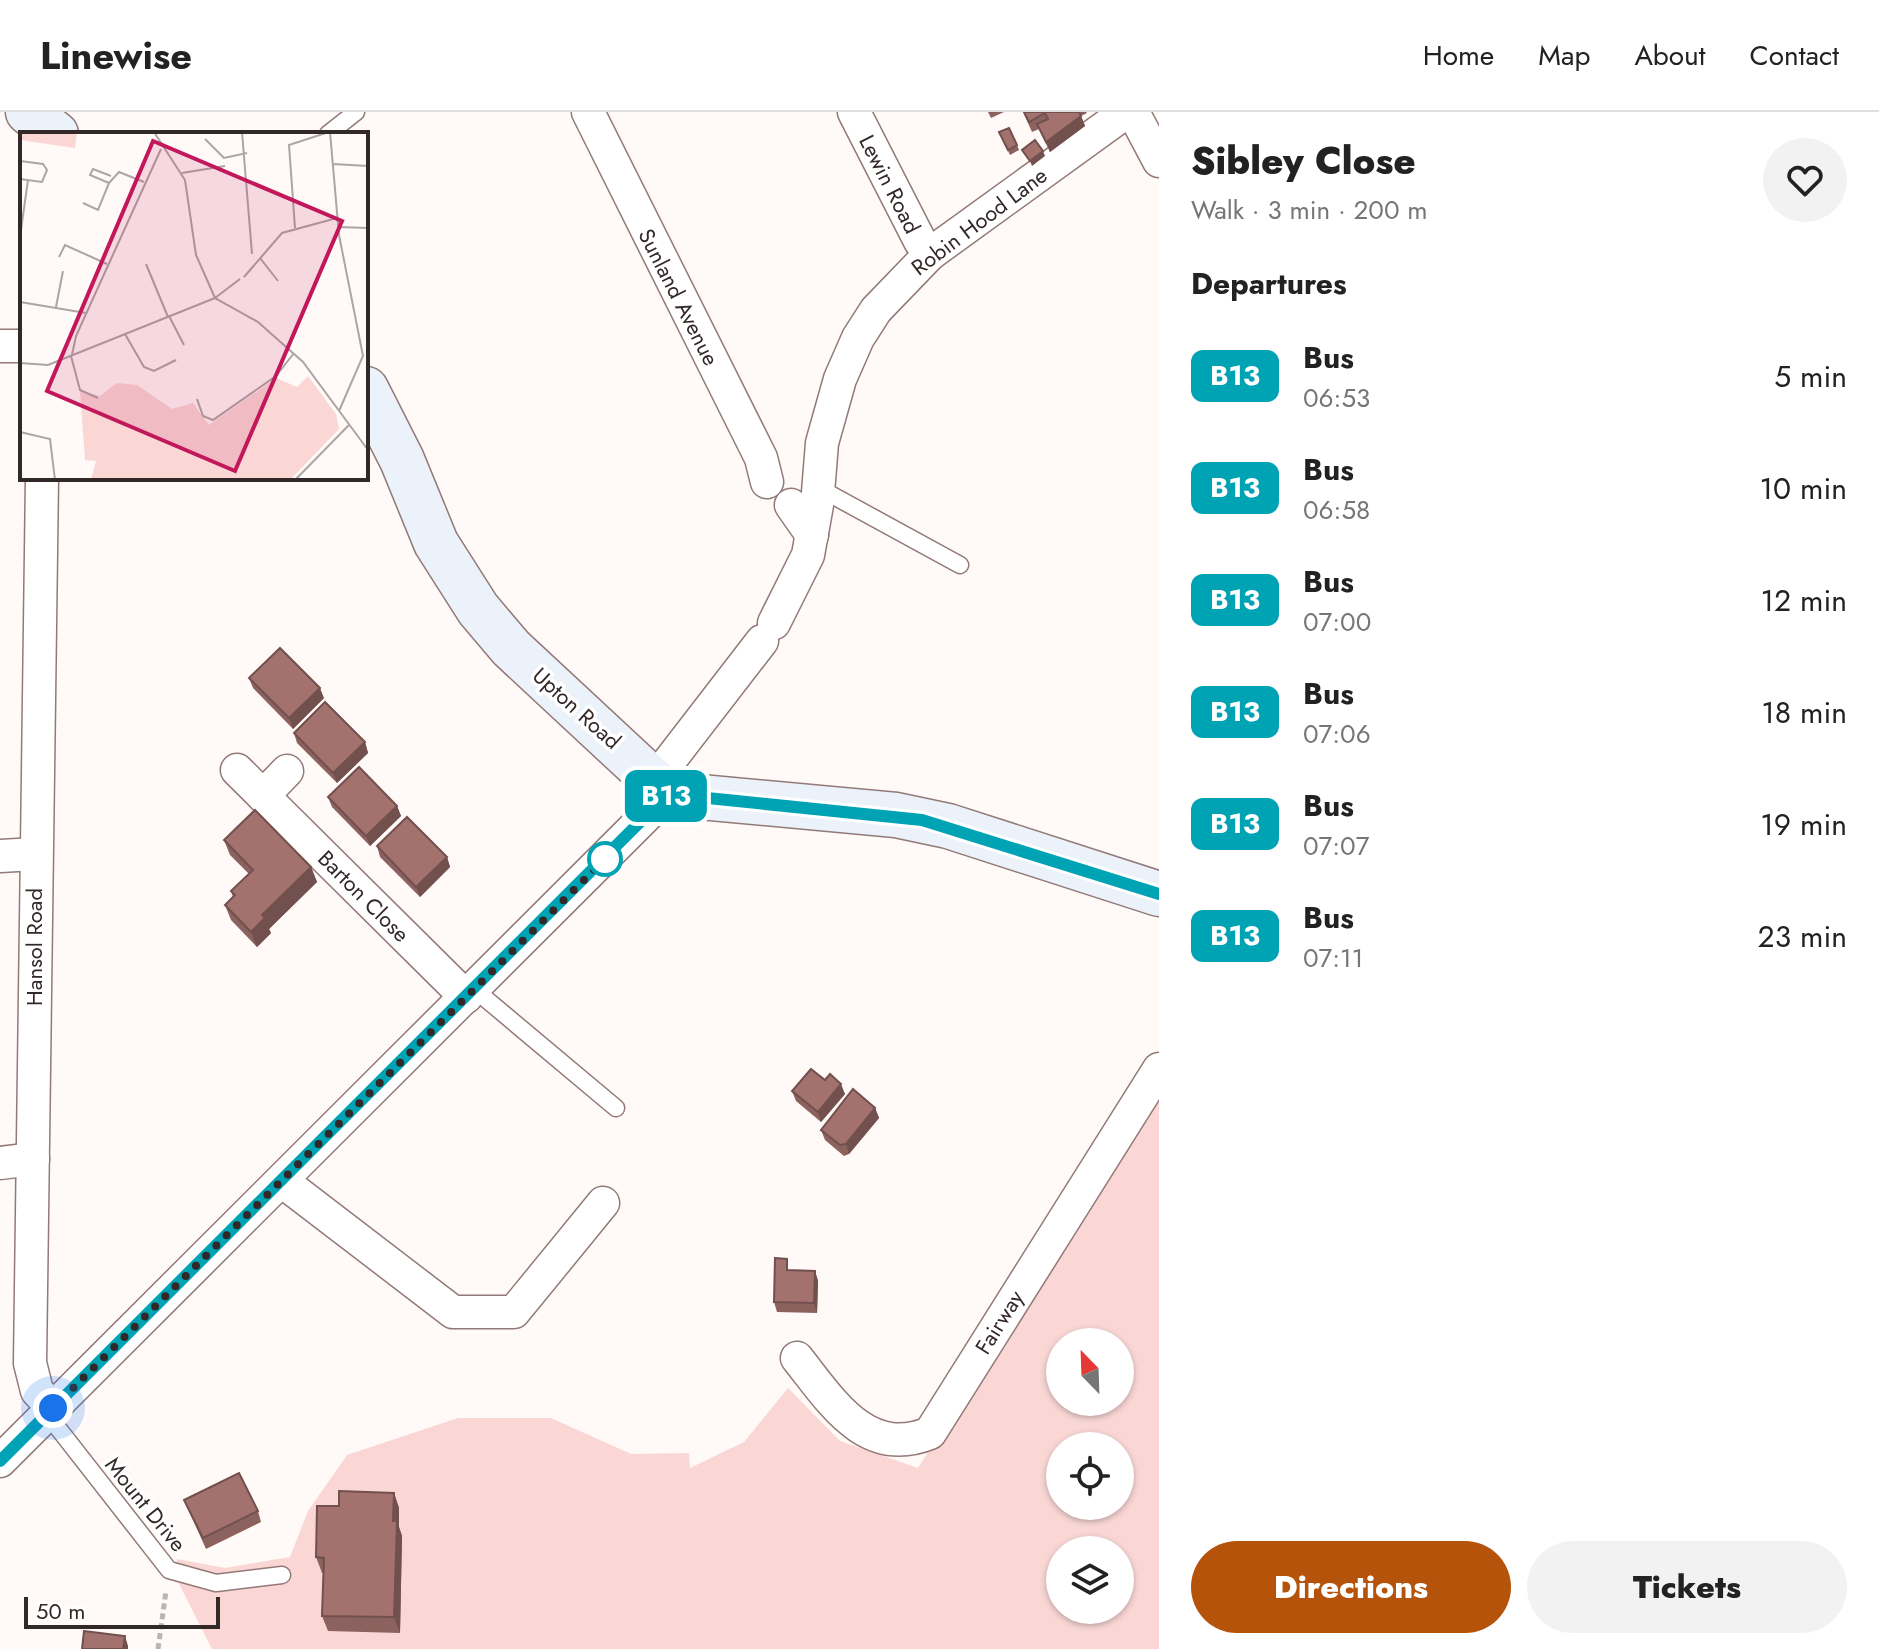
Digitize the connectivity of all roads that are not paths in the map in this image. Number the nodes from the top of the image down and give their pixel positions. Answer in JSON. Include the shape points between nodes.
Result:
{"nodes":[{"id":1,"x":28,"y":112,"type":"edge"},
{"id":2,"x":356,"y":112,"type":"edge"},
{"id":3,"x":588,"y":112,"type":"edge"},
{"id":4,"x":854,"y":112,"type":"edge"},
{"id":5,"x":1126,"y":112,"type":"edge"},
{"id":6,"x":1133,"y":112,"type":"edge"},
{"id":7,"x":53,"y":132,"type":"edge"},
{"id":8,"x":331,"y":132,"type":"edge"},
{"id":9,"x":1158,"y":156,"type":"edge"},
{"id":10,"x":930,"y":254,"type":"junction"},
{"id":11,"x":368,"y":393,"type":"edge"},
{"id":12,"x":42,"y":480,"type":"edge"},
{"id":13,"x":767,"y":482,"type":"dead end"},
{"id":14,"x":819,"y":488,"type":"junction"},
{"id":15,"x":791,"y":505,"type":"dead end"},
{"id":16,"x":812,"y":535,"type":"junction"},
{"id":17,"x":960,"y":565,"type":"dead end"},
{"id":18,"x":237,"y":770,"type":"dead end"},
{"id":19,"x":287,"y":771,"type":"dead end"},
{"id":20,"x":668,"y":794,"type":"junction"},
{"id":21,"x":263,"y":796,"type":"junction"},
{"id":22,"x":35,"y":854,"type":"junction"},
{"id":23,"x":0,"y":856,"type":"edge"},
{"id":24,"x":1159,"y":894,"type":"edge"},
{"id":25,"x":470,"y":993,"type":"junction"},
{"id":26,"x":1159,"y":1069,"type":"edge"},
{"id":27,"x":616,"y":1108,"type":"dead end"},
{"id":28,"x":33,"y":1159,"type":"junction"},
{"id":29,"x":0,"y":1163,"type":"edge"},
{"id":30,"x":282,"y":1181,"type":"junction"},
{"id":31,"x":603,"y":1203,"type":"dead end"},
{"id":32,"x":797,"y":1358,"type":"dead end"},
{"id":33,"x":50,"y":1411,"type":"junction"},
{"id":34,"x":0,"y":1461,"type":"edge"},
{"id":35,"x":282,"y":1575,"type":"dead end"}],
"edges":[{"from":1,"to":7,"type":"street"},
{"from":2,"to":8,"type":"lane"},
{"from":3,"to":13,"type":"street","name":"Sunland Avenue","via":[[761,458]]},
{"from":4,"to":10,"type":"street","name":"Lewin Road"},
{"from":5,"to":10,"type":"street","name":"Robin Hood Lane"},
{"from":6,"to":9,"type":"street"},
{"from":10,"to":14,"type":"street","name":"Robin Hood Lane","via":[[896,285],[858,338],[822,443]]},
{"from":11,"to":20,"type":"street","name":"Upton Road","via":[[436,543],[478,609],[511,648]]},
{"from":12,"to":22,"type":"street","name":"Hansol Road"},
{"from":14,"to":16,"type":"street","name":"Robin Hood Lane"},
{"from":14,"to":17,"type":"lane"},
{"from":15,"to":16,"type":"street"},
{"from":16,"to":20,"type":"street","name":"Robin Hood Lane","via":[[800,578],[768,632],[664,768]]},
{"from":18,"to":21,"type":"street","name":"Barton Close"},
{"from":19,"to":21,"type":"street"},
{"from":20,"to":24,"type":"street","via":[[922,820]]},
{"from":20,"to":25,"type":"street"},
{"from":21,"to":25,"type":"street","name":"Barton Close"},
{"from":22,"to":23,"type":"street"},
{"from":22,"to":28,"type":"street","name":"Hansol Road"},
{"from":25,"to":27,"type":"lane"},
{"from":25,"to":30,"type":"street"},
{"from":26,"to":32,"type":"street","name":"Fairway","via":[[930,1433],[909,1441],[869,1434],[846,1418]]},
{"from":28,"to":29,"type":"street"},
{"from":28,"to":33,"type":"street","name":"Hansol Road","via":[[30,1363],[37,1391]]},
{"from":30,"to":31,"type":"street","via":[[453,1312],[514,1312]]},
{"from":30,"to":33,"type":"street"},
{"from":33,"to":34,"type":"street"},
{"from":33,"to":35,"type":"lane","name":"Mount Drive","via":[[169,1570],[216,1583]]}]}
